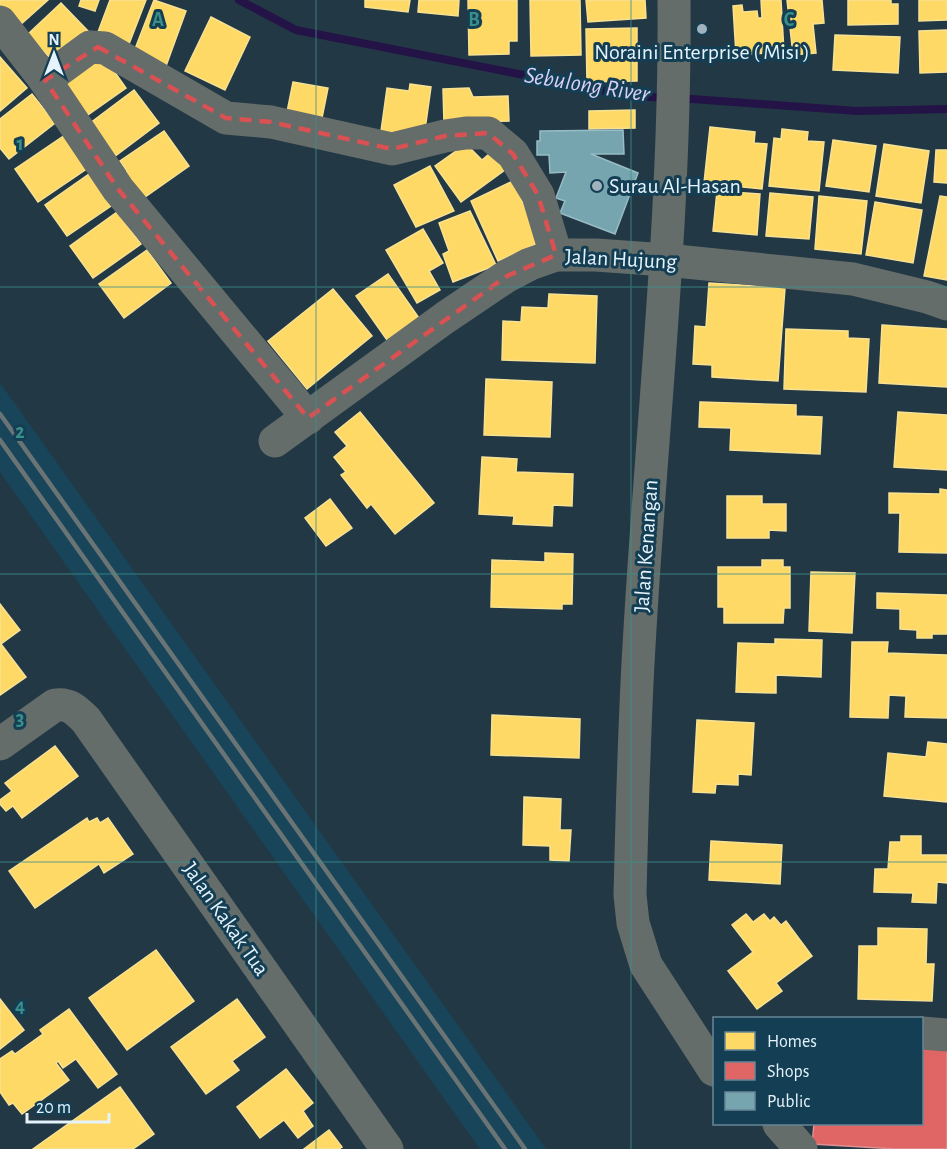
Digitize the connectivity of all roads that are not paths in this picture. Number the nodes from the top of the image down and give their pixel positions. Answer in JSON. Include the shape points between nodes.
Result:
{"nodes":[{"id":1,"x":674,"y":0,"type":"edge"},
{"id":2,"x":0,"y":22,"type":"edge"},
{"id":3,"x":45,"y":80,"type":"junction"},
{"id":4,"x":556,"y":255,"type":"junction"},
{"id":5,"x":666,"y":260,"type":"junction"},
{"id":6,"x":947,"y":304,"type":"edge"},
{"id":7,"x":308,"y":418,"type":"junction"},
{"id":8,"x":275,"y":441,"type":"dead end"},
{"id":9,"x":0,"y":744,"type":"edge"},
{"id":10,"x":923,"y":1033,"type":"edge"},
{"id":11,"x":947,"y":1035,"type":"edge"},
{"id":12,"x":713,"y":1068,"type":"edge"},
{"id":13,"x":756,"y":1125,"type":"edge"},
{"id":14,"x":779,"y":1125,"type":"edge"},
{"id":15,"x":387,"y":1149,"type":"edge"},
{"id":16,"x":776,"y":1149,"type":"edge"},
{"id":17,"x":801,"y":1149,"type":"edge"}],
"edges":[{"from":1,"to":5,"type":"street","name":"Jalan Kenangan"},
{"from":2,"to":3,"type":"street"},
{"from":3,"to":4,"type":"street","via":[[90,47],[98,46],[226,118],[271,122],[392,149],[445,136],[488,133],[513,154],[538,195]]},
{"from":3,"to":7,"type":"street","via":[[118,189]]},
{"from":4,"to":5,"type":"street","name":"Jalan Hujung"},
{"from":4,"to":7,"type":"street","name":"Jalan Hujung","via":[[507,276]]},
{"from":5,"to":6,"type":"street","name":"Jalan Hujung","via":[[853,279]]},
{"from":5,"to":12,"type":"street","name":"Jalan Kenangan","via":[[639,646],[630,895],[633,923],[646,965]]},
{"from":7,"to":8,"type":"street","name":"Jalan Hujung"},
{"from":9,"to":15,"type":"street","name":"Jalan Kakak Tua","via":[[55,705],[72,706],[86,720]]},
{"from":10,"to":11,"type":"street"},
{"from":13,"to":16,"type":"street"},
{"from":14,"to":17,"type":"street"}]}
